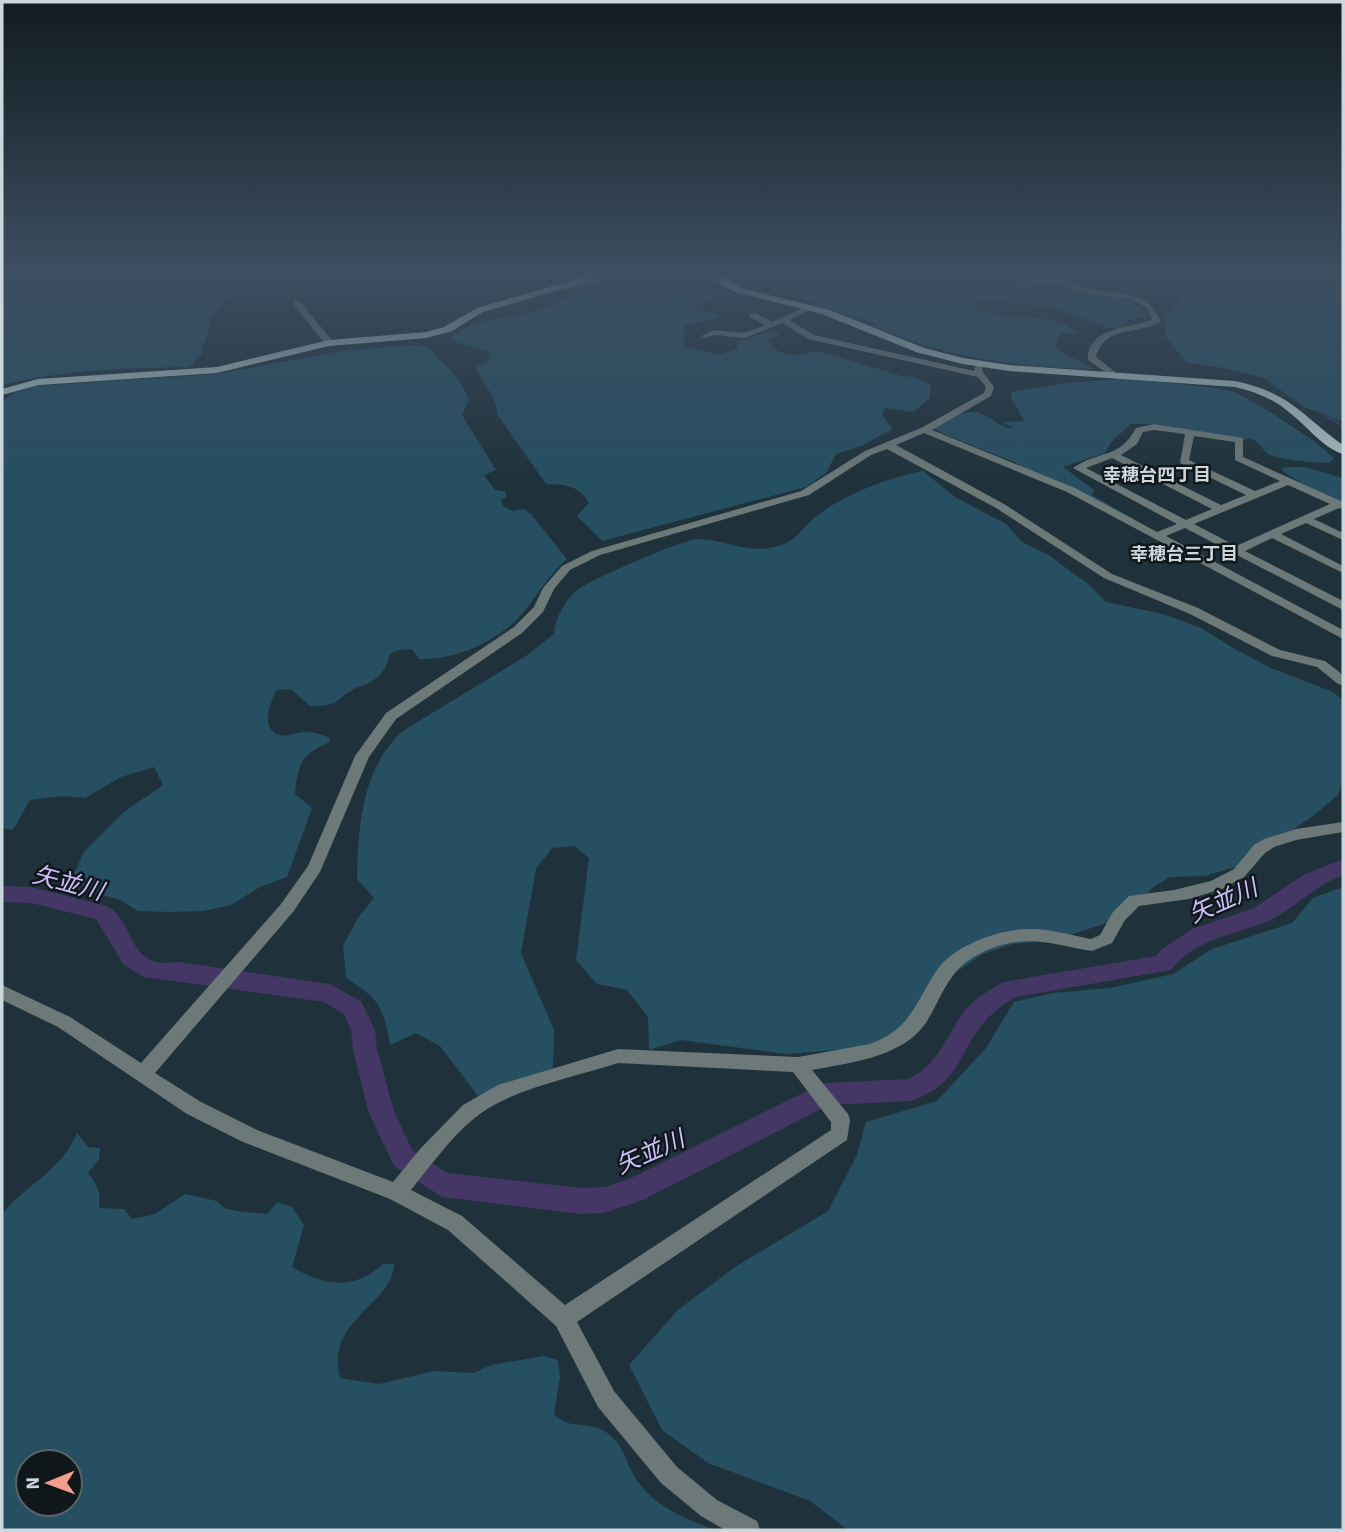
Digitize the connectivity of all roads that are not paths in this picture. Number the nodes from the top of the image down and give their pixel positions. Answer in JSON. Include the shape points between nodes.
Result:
{"nodes":[{"id":1,"x":344,"y":341,"type":"edge"},
{"id":2,"x":808,"y":341,"type":"edge"},
{"id":3,"x":835,"y":341,"type":"edge"},
{"id":4,"x":898,"y":341,"type":"edge"},
{"id":5,"x":1097,"y":341,"type":"edge"},
{"id":6,"x":329,"y":343,"type":"joint"},
{"id":7,"x":811,"y":343,"type":"dead end"},
{"id":8,"x":980,"y":369,"type":"junction"},
{"id":9,"x":1115,"y":375,"type":"junction"},
{"id":10,"x":2,"y":392,"type":"edge"},
{"id":11,"x":924,"y":430,"type":"junction"},
{"id":12,"x":1190,"y":432,"type":"junction"},
{"id":13,"x":888,"y":445,"type":"junction"},
{"id":14,"x":1343,"y":450,"type":"edge"},
{"id":15,"x":1112,"y":454,"type":"junction"},
{"id":16,"x":1288,"y":481,"type":"junction"},
{"id":17,"x":1254,"y":495,"type":"junction"},
{"id":18,"x":1341,"y":505,"type":"edge"},
{"id":19,"x":1220,"y":509,"type":"junction"},
{"id":20,"x":1306,"y":519,"type":"junction"},
{"id":21,"x":1185,"y":524,"type":"junction"},
{"id":22,"x":1272,"y":534,"type":"junction"},
{"id":23,"x":1159,"y":536,"type":"junction"},
{"id":24,"x":1343,"y":537,"type":"edge"},
{"id":25,"x":1237,"y":550,"type":"junction"},
{"id":26,"x":1343,"y":570,"type":"edge"},
{"id":27,"x":1341,"y":603,"type":"edge"},
{"id":28,"x":1343,"y":635,"type":"edge"},
{"id":29,"x":1343,"y":681,"type":"edge"},
{"id":30,"x":1343,"y":827,"type":"edge"},
{"id":31,"x":2,"y":992,"type":"edge"},
{"id":32,"x":798,"y":1065,"type":"junction"},
{"id":33,"x":142,"y":1075,"type":"junction"},
{"id":34,"x":397,"y":1193,"type":"junction"},
{"id":35,"x":564,"y":1318,"type":"junction"},
{"id":36,"x":748,"y":1530,"type":"edge"}],
"edges":[{"from":1,"to":6,"type":"main road"},
{"from":2,"to":7,"type":"street"},
{"from":3,"to":8,"type":"street"},
{"from":4,"to":8,"type":"main road"},
{"from":5,"to":9,"type":"street","via":[[1091,358]]},
{"from":6,"to":10,"type":"main road","via":[[217,370],[38,382]]},
{"from":8,"to":9,"type":"main road"},
{"from":8,"to":11,"type":"street","via":[[990,387],[988,394]]},
{"from":9,"to":14,"type":"main road","via":[[1235,384],[1266,391],[1284,400]]},
{"from":11,"to":13,"type":"street"},
{"from":11,"to":23,"type":"street","via":[[1071,490]]},
{"from":12,"to":15,"type":"street","via":[[1142,428],[1134,442]]},
{"from":12,"to":16,"type":"street","via":[[1240,440],[1238,458]]},
{"from":12,"to":17,"type":"street","via":[[1184,461]]},
{"from":13,"to":29,"type":"street","via":[[1000,506],[1108,576],[1194,611],[1276,653],[1321,664]]},
{"from":13,"to":33,"type":"street","via":[[805,493],[596,553],[566,568],[539,609],[518,630],[391,716],[362,757],[316,868]]},
{"from":15,"to":19,"type":"street"},
{"from":15,"to":21,"type":"street","via":[[1079,468]]},
{"from":16,"to":17,"type":"street"},
{"from":16,"to":18,"type":"street"},
{"from":17,"to":19,"type":"street"},
{"from":18,"to":20,"type":"street"},
{"from":19,"to":21,"type":"street"},
{"from":20,"to":22,"type":"street"},
{"from":20,"to":24,"type":"street"},
{"from":21,"to":23,"type":"street"},
{"from":21,"to":25,"type":"street"},
{"from":22,"to":25,"type":"street"},
{"from":22,"to":26,"type":"street"},
{"from":23,"to":28,"type":"street"},
{"from":25,"to":27,"type":"street"},
{"from":30,"to":32,"type":"street","via":[[1268,843],[1253,853],[1248,866],[1233,878],[1169,899],[1135,900],[1106,939],[1092,945],[1030,935],[971,949],[947,970],[915,1024],[884,1046]]},
{"from":31,"to":33,"type":"street","via":[[64,1022]]},
{"from":32,"to":34,"type":"street","via":[[618,1056],[504,1091],[470,1111]]},
{"from":32,"to":35,"type":"street","via":[[841,1120],[840,1134]]},
{"from":33,"to":34,"type":"street","via":[[250,1136]]},
{"from":34,"to":35,"type":"street","via":[[455,1223]]},
{"from":35,"to":36,"type":"street","via":[[606,1399],[669,1475],[709,1508]]}]}
